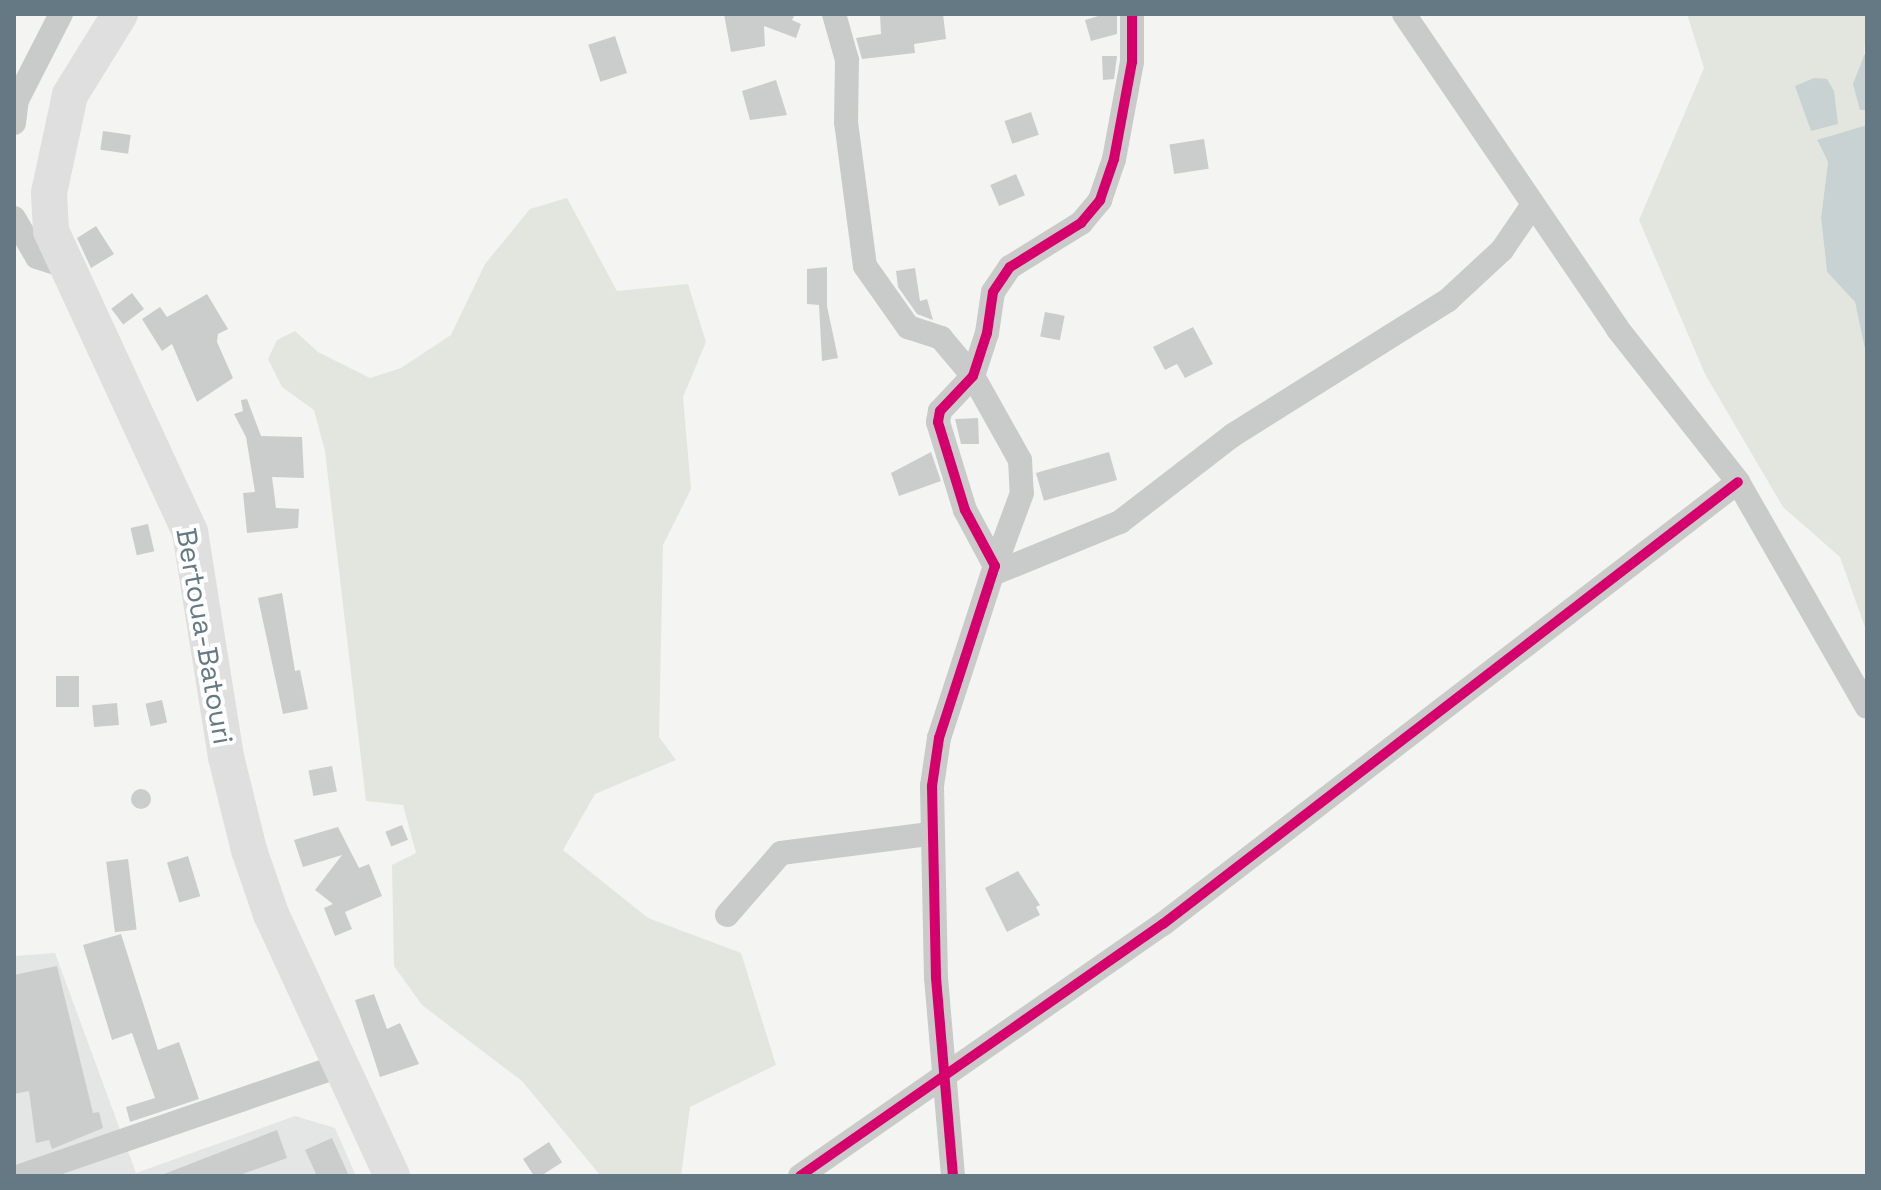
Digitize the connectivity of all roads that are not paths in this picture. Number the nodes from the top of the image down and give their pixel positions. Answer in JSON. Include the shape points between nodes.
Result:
{"nodes":[{"id":1,"x":61,"y":14,"type":"edge"},
{"id":2,"x":120,"y":14,"type":"edge"},
{"id":3,"x":834,"y":14,"type":"edge"},
{"id":4,"x":1132,"y":14,"type":"edge"},
{"id":5,"x":1404,"y":14,"type":"edge"},
{"id":6,"x":14,"y":123,"type":"edge"},
{"id":7,"x":1532,"y":206,"type":"junction"},
{"id":8,"x":14,"y":218,"type":"edge"},
{"id":9,"x":64,"y":266,"type":"junction"},
{"id":10,"x":973,"y":376,"type":"junction"},
{"id":11,"x":1738,"y":482,"type":"junction"},
{"id":12,"x":995,"y":570,"type":"junction"},
{"id":13,"x":1867,"y":707,"type":"edge"},
{"id":14,"x":930,"y":834,"type":"junction"},
{"id":15,"x":727,"y":915,"type":"dead end"},
{"id":16,"x":340,"y":1066,"type":"junction"},
{"id":17,"x":948,"y":1075,"type":"junction"},
{"id":18,"x":20,"y":1176,"type":"edge"},
{"id":19,"x":392,"y":1176,"type":"edge"},
{"id":20,"x":800,"y":1176,"type":"edge"},
{"id":21,"x":953,"y":1176,"type":"edge"}],
"edges":[{"from":1,"to":6,"type":"street","via":[[17,100]]},
{"from":2,"to":9,"type":"highway","name":"Bertoua-Batouri","via":[[70,95],[59,131],[48,211]]},
{"from":3,"to":10,"type":"street","via":[[847,60],[846,122],[865,266],[908,327],[941,338]]},
{"from":4,"to":10,"type":"street","via":[[1132,62],[1114,159],[1100,200],[1081,223],[1010,267],[993,292]]},
{"from":5,"to":7,"type":"street"},
{"from":7,"to":11,"type":"street","via":[[1617,328]]},
{"from":7,"to":12,"type":"street","via":[[1502,250],[1448,300],[1233,435],[1120,522]]},
{"from":8,"to":9,"type":"street","via":[[37,257]]},
{"from":9,"to":16,"type":"highway","name":"Bertoua-Batouri","via":[[190,532],[226,757],[249,850],[271,914]]},
{"from":10,"to":12,"type":"street","via":[[1023,472],[1015,518]]},
{"from":10,"to":12,"type":"street","via":[[940,411],[938,422],[965,510]]},
{"from":11,"to":13,"type":"street"},
{"from":11,"to":17,"type":"street","via":[[1163,924]]},
{"from":12,"to":14,"type":"street","via":[[939,738]]},
{"from":14,"to":15,"type":"street","via":[[781,853]]},
{"from":14,"to":17,"type":"street","via":[[936,978]]},
{"from":16,"to":18,"type":"street"},
{"from":16,"to":19,"type":"highway","name":"Bertoua-Batouri"},
{"from":17,"to":20,"type":"street"},
{"from":17,"to":21,"type":"street"}]}
